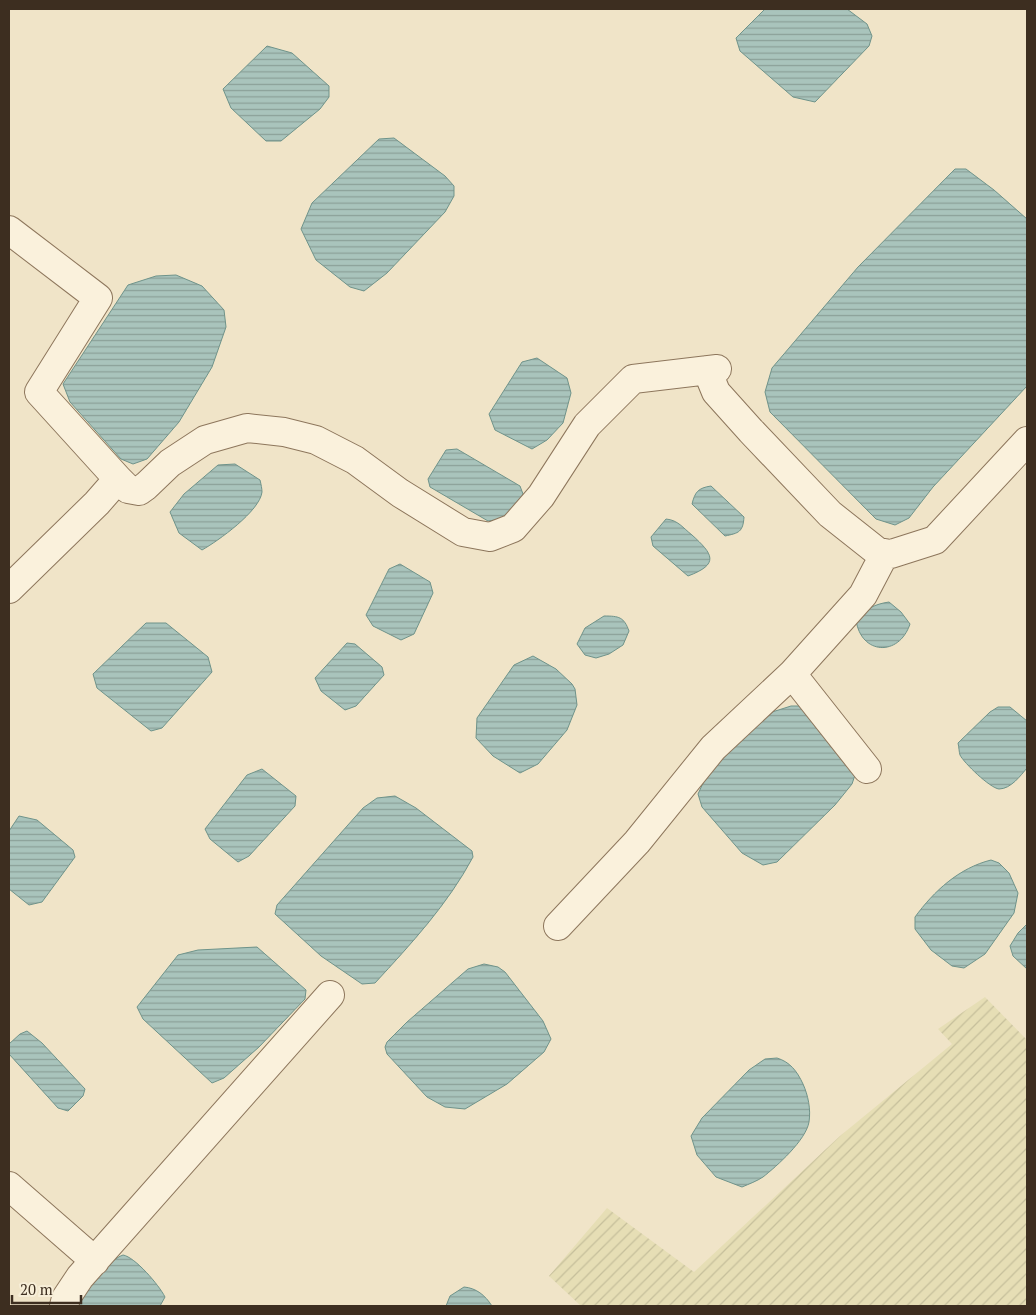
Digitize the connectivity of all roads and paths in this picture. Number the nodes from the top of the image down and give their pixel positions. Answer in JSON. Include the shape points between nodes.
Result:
{"nodes":[{"id":1,"x":9,"y":230,"type":"edge"},
{"id":2,"x":1027,"y":441,"type":"edge"},
{"id":3,"x":118,"y":479,"type":"junction"},
{"id":4,"x":885,"y":553,"type":"junction"},
{"id":5,"x":9,"y":589,"type":"edge"},
{"id":6,"x":792,"y":674,"type":"junction"},
{"id":7,"x":867,"y":768,"type":"dead end"},
{"id":8,"x":558,"y":926,"type":"dead end"},
{"id":9,"x":330,"y":995,"type":"dead end"},
{"id":10,"x":9,"y":1186,"type":"edge"},
{"id":11,"x":94,"y":1261,"type":"junction"},
{"id":12,"x":64,"y":1306,"type":"edge"}],
"edges":[{"from":1,"to":3,"type":"street","via":[[98,298],[39,392]]},
{"from":2,"to":4,"type":"street","via":[[935,540]]},
{"from":3,"to":4,"type":"street","via":[[128,489],[139,490],[170,463],[205,440],[247,428],[284,432],[316,440],[355,460],[463,532],[490,537],[513,528],[541,496],[587,425],[633,379],[712,369],[716,392],[830,514],[878,552]]},
{"from":3,"to":5,"type":"street"},
{"from":4,"to":6,"type":"street","via":[[863,595]]},
{"from":6,"to":7,"type":"street"},
{"from":6,"to":8,"type":"street","via":[[713,748],[637,842]]},
{"from":9,"to":11,"type":"street"},
{"from":10,"to":11,"type":"street"},
{"from":11,"to":12,"type":"street","via":[[80,1277]]}]}
